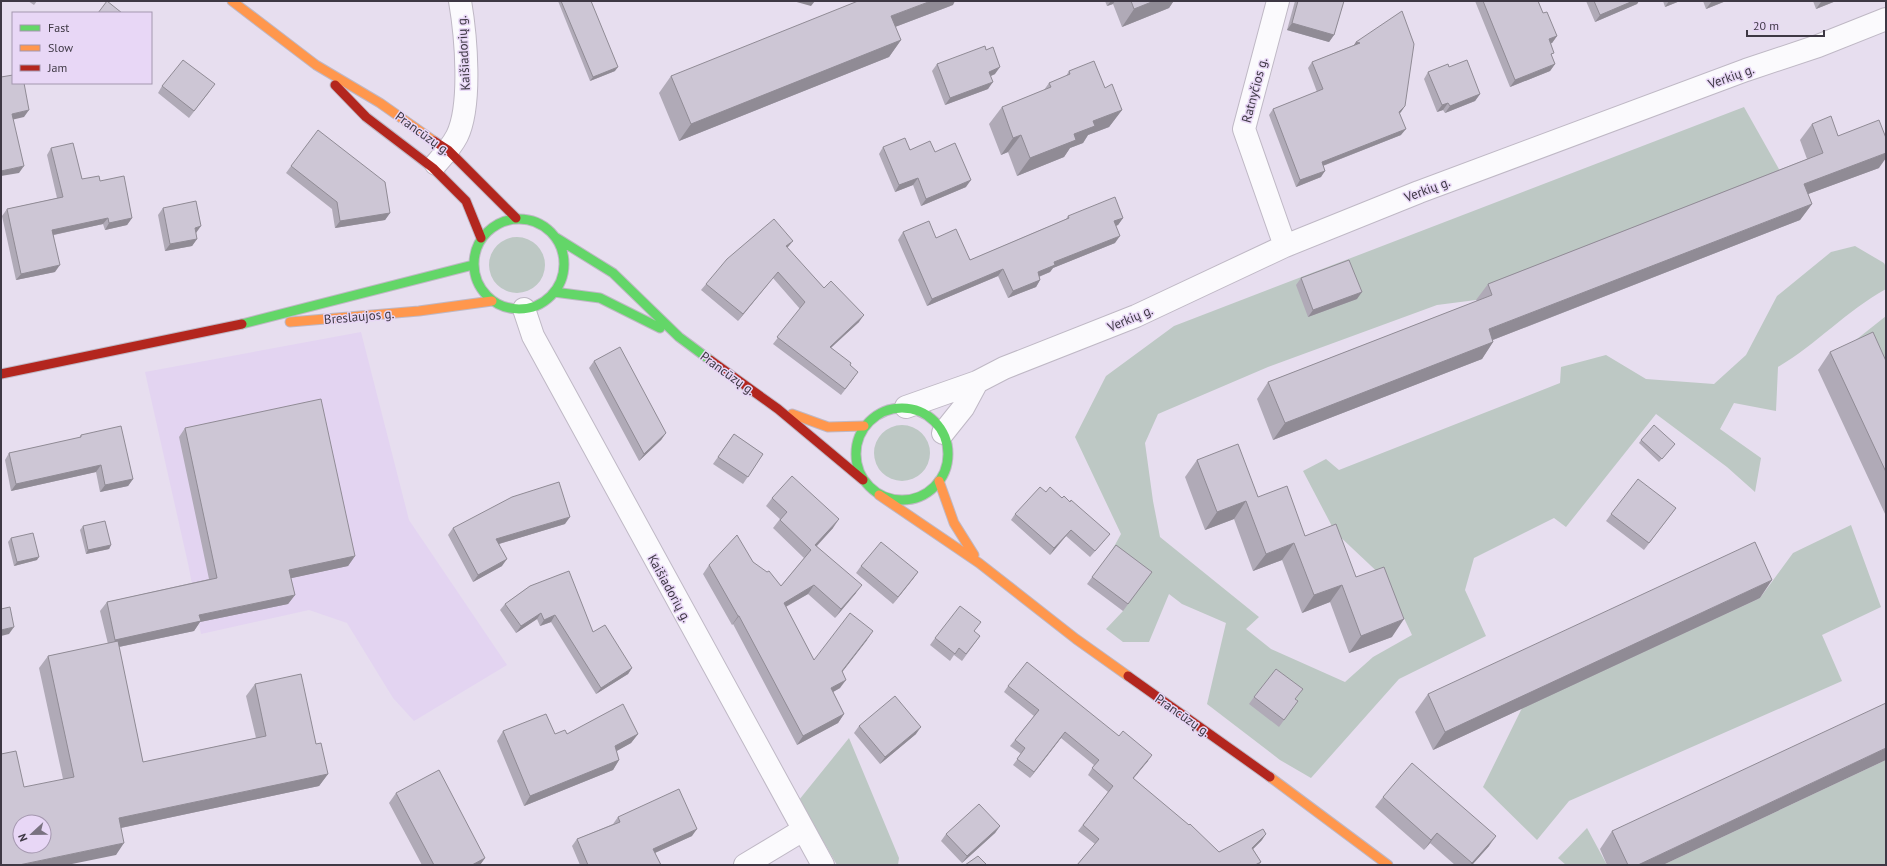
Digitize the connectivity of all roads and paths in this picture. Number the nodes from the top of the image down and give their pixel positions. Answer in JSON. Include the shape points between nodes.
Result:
{"nodes":[{"id":1,"x":232,"y":1,"type":"edge"},
{"id":2,"x":460,"y":1,"type":"edge"},
{"id":3,"x":1278,"y":1,"type":"edge"},
{"id":4,"x":1886,"y":19,"type":"edge"},
{"id":5,"x":316,"y":65,"type":"junction"},
{"id":6,"x":448,"y":150,"type":"junction"},
{"id":7,"x":433,"y":168,"type":"junction"},
{"id":8,"x":516,"y":218,"type":"junction"},
{"id":9,"x":555,"y":237,"type":"junction"},
{"id":10,"x":481,"y":238,"type":"junction"},
{"id":11,"x":1285,"y":246,"type":"junction"},
{"id":12,"x":473,"y":265,"type":"junction"},
{"id":13,"x":554,"y":292,"type":"junction"},
{"id":14,"x":492,"y":301,"type":"junction"},
{"id":15,"x":524,"y":309,"type":"junction"},
{"id":16,"x":225,"y":328,"type":"junction"},
{"id":17,"x":679,"y":337,"type":"junction"},
{"id":18,"x":1,"y":374,"type":"edge"},
{"id":19,"x":977,"y":382,"type":"junction"},
{"id":20,"x":906,"y":407,"type":"junction"},
{"id":21,"x":778,"y":409,"type":"junction"},
{"id":22,"x":864,"y":426,"type":"junction"},
{"id":23,"x":944,"y":433,"type":"junction"},
{"id":24,"x":863,"y":480,"type":"junction"},
{"id":25,"x":939,"y":481,"type":"junction"},
{"id":26,"x":880,"y":495,"type":"junction"},
{"id":27,"x":979,"y":563,"type":"junction"},
{"id":28,"x":803,"y":830,"type":"junction"},
{"id":29,"x":745,"y":865,"type":"edge"},
{"id":30,"x":822,"y":865,"type":"edge"},
{"id":31,"x":1388,"y":865,"type":"edge"}],
"edges":[{"from":1,"to":5,"type":"street","name":"Prancūzų g."},
{"from":2,"to":6,"type":"street","name":"Kaišiadorių g.","via":[[467,76],[457,135]]},
{"from":3,"to":11,"type":"street","name":"Ratnyčios g.","via":[[1244,129]]},
{"from":4,"to":11,"type":"street","name":"Verkių g.","via":[[1419,192]]},
{"from":5,"to":6,"type":"street","name":"Prancūzų g.","via":[[380,103]]},
{"from":5,"to":7,"type":"street","name":"Prancūzų g.","via":[[366,117]]},
{"from":6,"to":7,"type":"street","name":"Kaišiadorių g."},
{"from":6,"to":8,"type":"street","name":"Prancūzų g."},
{"from":7,"to":10,"type":"street","name":"Prancūzų g.","via":[[466,201]]},
{"from":8,"to":9,"type":"street","via":[[544,226]]},
{"from":8,"to":10,"type":"street","via":[[502,221],[490,228]]},
{"from":9,"to":13,"type":"street","via":[[562,250],[564,264],[562,279]]},
{"from":9,"to":17,"type":"street","name":"Prancūzų g.","via":[[613,273]]},
{"from":10,"to":12,"type":"street","via":[[475,251]]},
{"from":11,"to":19,"type":"street","name":"Verkių g.","via":[[1136,316],[1004,368]]},
{"from":12,"to":14,"type":"street","via":[[482,291]]},
{"from":12,"to":16,"type":"street","name":"Breslaujos g."},
{"from":13,"to":15,"type":"street","via":[[541,303]]},
{"from":13,"to":17,"type":"street","name":"Prancūzų g.","via":[[600,298]]},
{"from":14,"to":15,"type":"street","via":[[507,308]]},
{"from":14,"to":16,"type":"street","name":"Breslaujos g.","via":[[420,311]]},
{"from":15,"to":28,"type":"street","name":"Kaišiadorių g.","via":[[533,336]]},
{"from":16,"to":18,"type":"street","name":"Breslaujos g."},
{"from":17,"to":21,"type":"street","name":"Prancūzų g."},
{"from":19,"to":20,"type":"street","name":"Verkių g."},
{"from":19,"to":23,"type":"street","via":[[963,408]]},
{"from":20,"to":22,"type":"street","via":[[883,411]]},
{"from":20,"to":23,"type":"street","via":[[928,415]]},
{"from":21,"to":22,"type":"street","name":"Prancūzų g.","via":[[828,427]]},
{"from":21,"to":24,"type":"street","name":"Prancūzų g."},
{"from":22,"to":24,"type":"street","via":[[855,447],[858,469]]},
{"from":23,"to":25,"type":"street","via":[[948,458],[946,470]]},
{"from":24,"to":26,"type":"street"},
{"from":25,"to":26,"type":"street","via":[[930,491],[906,500],[892,500]]},
{"from":25,"to":27,"type":"street","name":"Prancūzų g.","via":[[954,523]]},
{"from":26,"to":27,"type":"street","name":"Prancūzų g."},
{"from":27,"to":31,"type":"street","name":"Prancūzų g.","via":[[1076,639],[1306,803]]},
{"from":28,"to":29,"type":"street"},
{"from":28,"to":30,"type":"street","name":"Kaišiadorių g."}]}
